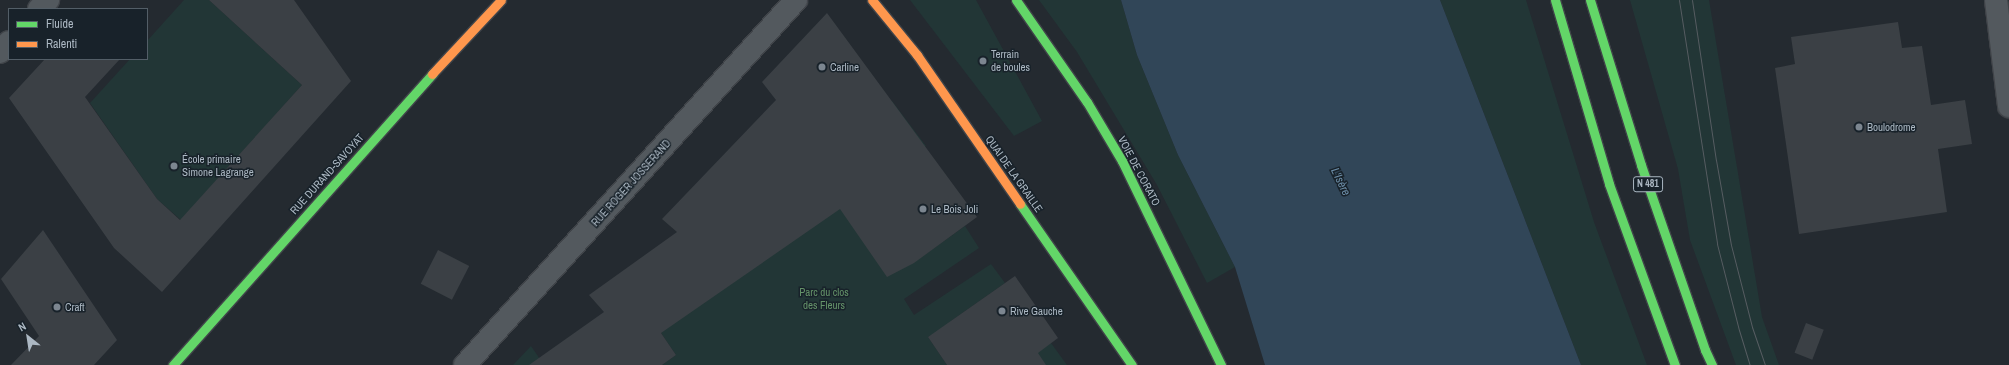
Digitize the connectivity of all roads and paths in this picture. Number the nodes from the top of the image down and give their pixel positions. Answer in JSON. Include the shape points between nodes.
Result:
{"nodes":[{"id":1,"x":48,"y":0,"type":"edge"},
{"id":2,"x":502,"y":0,"type":"edge"},
{"id":3,"x":796,"y":0,"type":"edge"},
{"id":4,"x":872,"y":0,"type":"edge"},
{"id":5,"x":1016,"y":0,"type":"edge"},
{"id":6,"x":1555,"y":0,"type":"edge"},
{"id":7,"x":1590,"y":0,"type":"edge"},
{"id":8,"x":1996,"y":0,"type":"edge"},
{"id":9,"x":40,"y":8,"type":"edge"},
{"id":10,"x":8,"y":43,"type":"edge"},
{"id":11,"x":0,"y":52,"type":"edge"},
{"id":12,"x":2009,"y":106,"type":"edge"},
{"id":13,"x":173,"y":365,"type":"edge"},
{"id":14,"x":465,"y":365,"type":"edge"},
{"id":15,"x":1132,"y":365,"type":"edge"},
{"id":16,"x":1221,"y":365,"type":"edge"},
{"id":17,"x":1675,"y":365,"type":"edge"},
{"id":18,"x":1712,"y":365,"type":"edge"}],
"edges":[{"from":1,"to":9,"type":"street"},
{"from":2,"to":13,"type":"main road","name":"RUE DURAND-SAVOYAT","via":[[430,76]]},
{"from":3,"to":14,"type":"street","name":"RUE ROGER JOSSERAND"},
{"from":4,"to":15,"type":"main road","name":"QUAI DE LA GRAILLE","via":[[917,55]]},
{"from":5,"to":16,"type":"main road","name":"VOIE DE CORATO","via":[[1087,102],[1122,161]]},
{"from":6,"to":17,"type":"main road","via":[[1609,184]]},
{"from":7,"to":18,"type":"main road","number":"N 481","via":[[1641,165]]},
{"from":8,"to":12,"type":"street"},
{"from":10,"to":11,"type":"street"}]}
